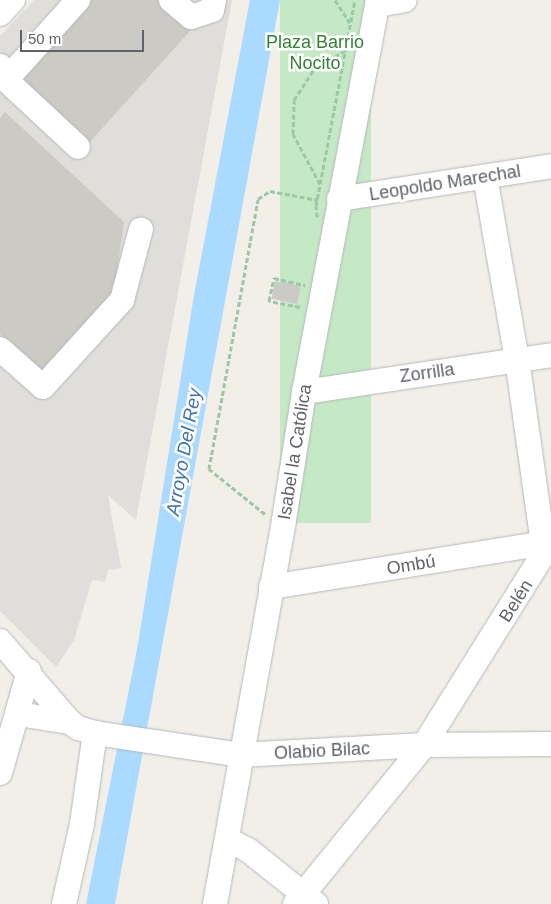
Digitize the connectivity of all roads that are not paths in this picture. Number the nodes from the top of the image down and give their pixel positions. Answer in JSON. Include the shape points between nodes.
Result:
{"nodes":[{"id":1,"x":13,"y":0,"type":"edge"},
{"id":2,"x":78,"y":0,"type":"edge"},
{"id":3,"x":171,"y":0,"type":"edge"},
{"id":4,"x":214,"y":0,"type":"edge"},
{"id":5,"x":406,"y":0,"type":"edge"},
{"id":6,"x":377,"y":2,"type":"edge"},
{"id":7,"x":0,"y":14,"type":"edge"},
{"id":8,"x":3,"y":73,"type":"edge"},
{"id":9,"x":78,"y":148,"type":"dead end"},
{"id":10,"x":551,"y":166,"type":"edge"},
{"id":11,"x":485,"y":178,"type":"junction"},
{"id":12,"x":328,"y":199,"type":"junction"},
{"id":13,"x":141,"y":229,"type":"dead end"},
{"id":14,"x":0,"y":349,"type":"edge"},
{"id":15,"x":551,"y":355,"type":"edge"},
{"id":16,"x":517,"y":360,"type":"junction"},
{"id":17,"x":304,"y":392,"type":"junction"},
{"id":18,"x":547,"y":543,"type":"edge"},
{"id":19,"x":271,"y":587,"type":"junction"},
{"id":20,"x":0,"y":641,"type":"edge"},
{"id":21,"x":29,"y":671,"type":"junction"},
{"id":22,"x":18,"y":714,"type":"junction"},
{"id":23,"x":70,"y":722,"type":"junction"},
{"id":24,"x":96,"y":733,"type":"junction"},
{"id":25,"x":551,"y":744,"type":"edge"},
{"id":26,"x":424,"y":746,"type":"junction"},
{"id":27,"x":240,"y":755,"type":"junction"},
{"id":28,"x":0,"y":773,"type":"edge"},
{"id":29,"x":227,"y":839,"type":"junction"},
{"id":30,"x":305,"y":901,"type":"edge"},
{"id":31,"x":64,"y":904,"type":"edge"},
{"id":32,"x":215,"y":904,"type":"edge"}],
"edges":[{"from":1,"to":7,"type":"street"},
{"from":2,"to":8,"type":"street"},
{"from":3,"to":4,"type":"street","via":[[191,17],[212,10]]},
{"from":5,"to":6,"type":"street"},
{"from":6,"to":12,"type":"street","name":"Isabel la Católica"},
{"from":8,"to":9,"type":"street"},
{"from":10,"to":11,"type":"street","name":"Leopoldo Marechal"},
{"from":11,"to":12,"type":"street","name":"Leopoldo Marechal"},
{"from":11,"to":16,"type":"street","name":"Belén"},
{"from":12,"to":17,"type":"street","name":"Isabel la Católica"},
{"from":13,"to":14,"type":"street","via":[[122,300],[43,387]]},
{"from":15,"to":16,"type":"street","name":"Zorrilla"},
{"from":16,"to":17,"type":"street","name":"Zorrilla"},
{"from":16,"to":18,"type":"street","name":"Belén"},
{"from":17,"to":19,"type":"street","name":"Isabel la Católica"},
{"from":18,"to":19,"type":"street","name":"Ombú"},
{"from":18,"to":26,"type":"street","name":"Belén","via":[[538,566]]},
{"from":19,"to":27,"type":"street","name":"Isabel la Católica"},
{"from":20,"to":21,"type":"street"},
{"from":21,"to":22,"type":"street"},
{"from":21,"to":23,"type":"street"},
{"from":22,"to":23,"type":"street"},
{"from":22,"to":28,"type":"street"},
{"from":23,"to":24,"type":"street","name":"Olabio Bilac"},
{"from":24,"to":27,"type":"street","name":"Olabio Bilac"},
{"from":24,"to":31,"type":"street","via":[[82,824]]},
{"from":25,"to":26,"type":"street","name":"Olabio Bilac"},
{"from":26,"to":27,"type":"street","name":"Olabio Bilac"},
{"from":26,"to":30,"type":"street","name":"Belén"},
{"from":27,"to":29,"type":"street","name":"Isabel la Católica"},
{"from":29,"to":30,"type":"street","via":[[248,850]]},
{"from":29,"to":32,"type":"street","name":"Isabel la Católica"}]}
